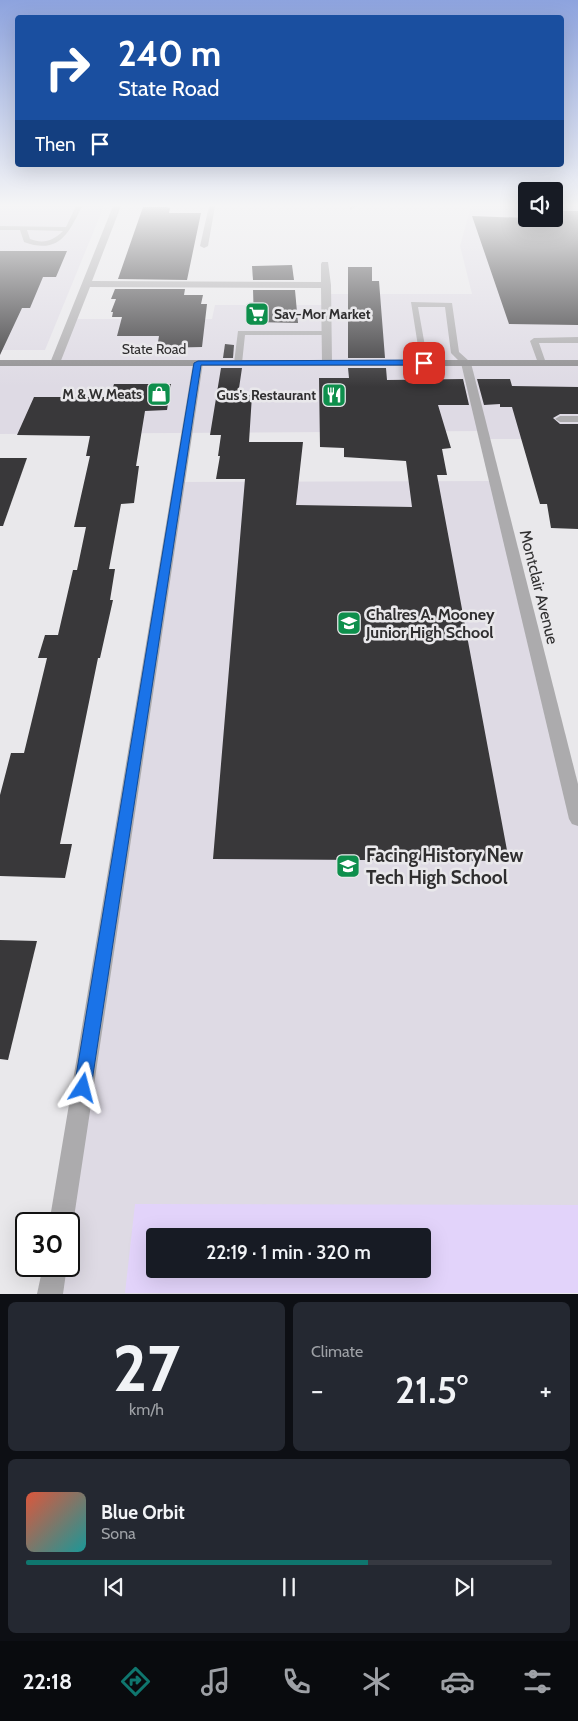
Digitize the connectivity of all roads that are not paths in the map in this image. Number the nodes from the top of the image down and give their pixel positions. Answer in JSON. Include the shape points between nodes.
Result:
{"nodes":[{"id":1,"x":93,"y":266,"type":"edge"},
{"id":2,"x":325,"y":266,"type":"edge"},
{"id":3,"x":86,"y":284,"type":"junction"},
{"id":4,"x":326,"y":285,"type":"junction"},
{"id":5,"x":326,"y":333,"type":"junction"},
{"id":6,"x":578,"y":340,"type":"edge"},
{"id":7,"x":0,"y":362,"type":"edge"},
{"id":8,"x":55,"y":363,"type":"junction"},
{"id":9,"x":198,"y":363,"type":"junction"},
{"id":10,"x":238,"y":363,"type":"junction"},
{"id":11,"x":327,"y":363,"type":"junction"},
{"id":12,"x":424,"y":363,"type":"junction"},
{"id":13,"x":466,"y":363,"type":"junction"},
{"id":14,"x":542,"y":363,"type":"junction"},
{"id":15,"x":578,"y":363,"type":"edge"},
{"id":16,"x":560,"y":419,"type":"dead end"},
{"id":17,"x":578,"y":420,"type":"edge"},
{"id":18,"x":578,"y":819,"type":"edge"},
{"id":19,"x":63,"y":1212,"type":"edge"},
{"id":20,"x":52,"y":1277,"type":"edge"},
{"id":21,"x":50,"y":1294,"type":"edge"}],
"edges":[{"from":1,"to":3,"type":"street"},
{"from":2,"to":4,"type":"street"},
{"from":3,"to":4,"type":"street"},
{"from":3,"to":8,"type":"street"},
{"from":4,"to":5,"type":"street"},
{"from":5,"to":10,"type":"lane","via":[[241,333]]},
{"from":5,"to":11,"type":"street"},
{"from":6,"to":14,"type":"lane","via":[[534,340]]},
{"from":7,"to":8,"type":"main road","name":"State Road"},
{"from":8,"to":9,"type":"main road","name":"State Road"},
{"from":9,"to":10,"type":"main road","name":"State Road"},
{"from":9,"to":19,"type":"street"},
{"from":10,"to":11,"type":"main road","name":"State Road"},
{"from":11,"to":12,"type":"main road","name":"State Road"},
{"from":12,"to":13,"type":"main road","name":"State Road"},
{"from":12,"to":13,"type":"lane","via":[[414,304],[449,305],[455,353]]},
{"from":13,"to":14,"type":"main road","name":"State Road"},
{"from":13,"to":18,"type":"street","name":"Montclair Avenue"},
{"from":14,"to":15,"type":"main road","name":"State Road"},
{"from":16,"to":17,"type":"lane"},
{"from":20,"to":21,"type":"street"}]}
